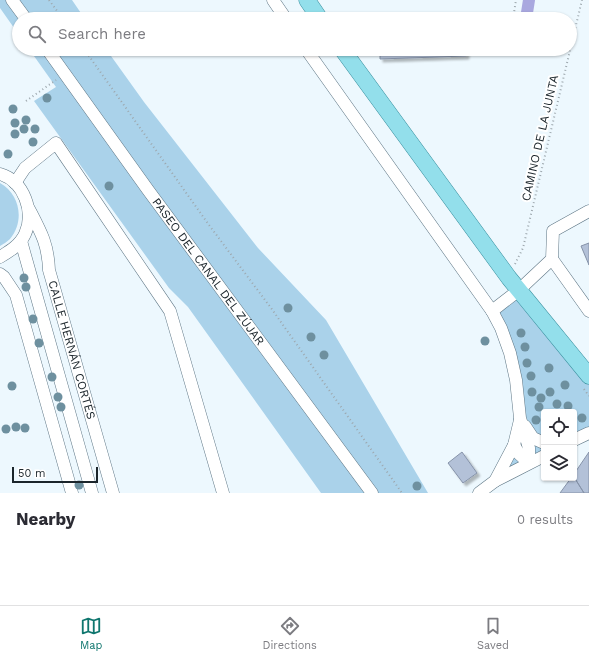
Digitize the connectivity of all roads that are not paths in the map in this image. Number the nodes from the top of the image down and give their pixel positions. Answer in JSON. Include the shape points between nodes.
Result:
{"nodes":[{"id":1,"x":12,"y":0,"type":"edge"},
{"id":2,"x":273,"y":0,"type":"edge"},
{"id":3,"x":307,"y":0,"type":"edge"},
{"id":4,"x":21,"y":12,"type":"edge"},
{"id":5,"x":281,"y":12,"type":"edge"},
{"id":6,"x":315,"y":12,"type":"edge"},
{"id":7,"x":52,"y":56,"type":"edge"},
{"id":8,"x":311,"y":56,"type":"edge"},
{"id":9,"x":347,"y":56,"type":"edge"},
{"id":10,"x":0,"y":174,"type":"edge"},
{"id":11,"x":15,"y":183,"type":"junction"},
{"id":12,"x":29,"y":209,"type":"junction"},
{"id":13,"x":589,"y":211,"type":"edge"},
{"id":14,"x":21,"y":241,"type":"junction"},
{"id":15,"x":0,"y":257,"type":"edge"},
{"id":16,"x":552,"y":258,"type":"junction"},
{"id":17,"x":0,"y":274,"type":"edge"},
{"id":18,"x":514,"y":284,"type":"junction"},
{"id":19,"x":492,"y":311,"type":"junction"},
{"id":20,"x":589,"y":311,"type":"edge"},
{"id":21,"x":589,"y":376,"type":"edge"},
{"id":22,"x":520,"y":418,"type":"junction"},
{"id":23,"x":589,"y":433,"type":"edge"},
{"id":24,"x":577,"y":439,"type":"edge"},
{"id":25,"x":541,"y":442,"type":"edge"},
{"id":26,"x":514,"y":445,"type":"junction"},
{"id":27,"x":541,"y":457,"type":"edge"},
{"id":28,"x":529,"y":463,"type":"junction"},
{"id":29,"x":495,"y":481,"type":"junction"},
{"id":30,"x":72,"y":493,"type":"edge"},
{"id":31,"x":92,"y":493,"type":"edge"},
{"id":32,"x":113,"y":493,"type":"edge"},
{"id":33,"x":223,"y":493,"type":"edge"},
{"id":34,"x":372,"y":493,"type":"edge"},
{"id":35,"x":480,"y":493,"type":"edge"}],
"edges":[{"from":1,"to":4,"type":"street"},
{"from":2,"to":5,"type":"street"},
{"from":3,"to":6,"type":"main road"},
{"from":7,"to":34,"type":"street","name":"PASEO DEL CANAL DEL ZÚJAR"},
{"from":8,"to":19,"type":"street"},
{"from":9,"to":18,"type":"main road"},
{"from":10,"to":11,"type":"street"},
{"from":11,"to":12,"type":"street","name":"CALLE HERNÁN CORTÉS","via":[[24,195]]},
{"from":11,"to":33,"type":"street","via":[[25,168],[56,144],[170,311]]},
{"from":12,"to":14,"type":"street","via":[[29,222]]},
{"from":12,"to":32,"type":"street","name":"CALLE HERNÁN CORTÉS","via":[[46,246],[49,270]]},
{"from":13,"to":16,"type":"street","via":[[553,231]]},
{"from":14,"to":15,"type":"street","via":[[13,250]]},
{"from":14,"to":31,"type":"street","name":"CALLE HERNÁN CORTÉS"},
{"from":16,"to":18,"type":"street"},
{"from":16,"to":20,"type":"street"},
{"from":17,"to":30,"type":"street","via":[[16,295]]},
{"from":18,"to":19,"type":"street"},
{"from":18,"to":21,"type":"main road"},
{"from":19,"to":22,"type":"street","via":[[510,353]]},
{"from":22,"to":25,"type":"street","via":[[533,438]]},
{"from":22,"to":26,"type":"street"},
{"from":22,"to":28,"type":"street","via":[[529,448]]},
{"from":23,"to":24,"type":"street"},
{"from":26,"to":28,"type":"street"},
{"from":26,"to":29,"type":"street"},
{"from":27,"to":28,"type":"street"},
{"from":28,"to":29,"type":"street"},
{"from":29,"to":35,"type":"street"}]}
